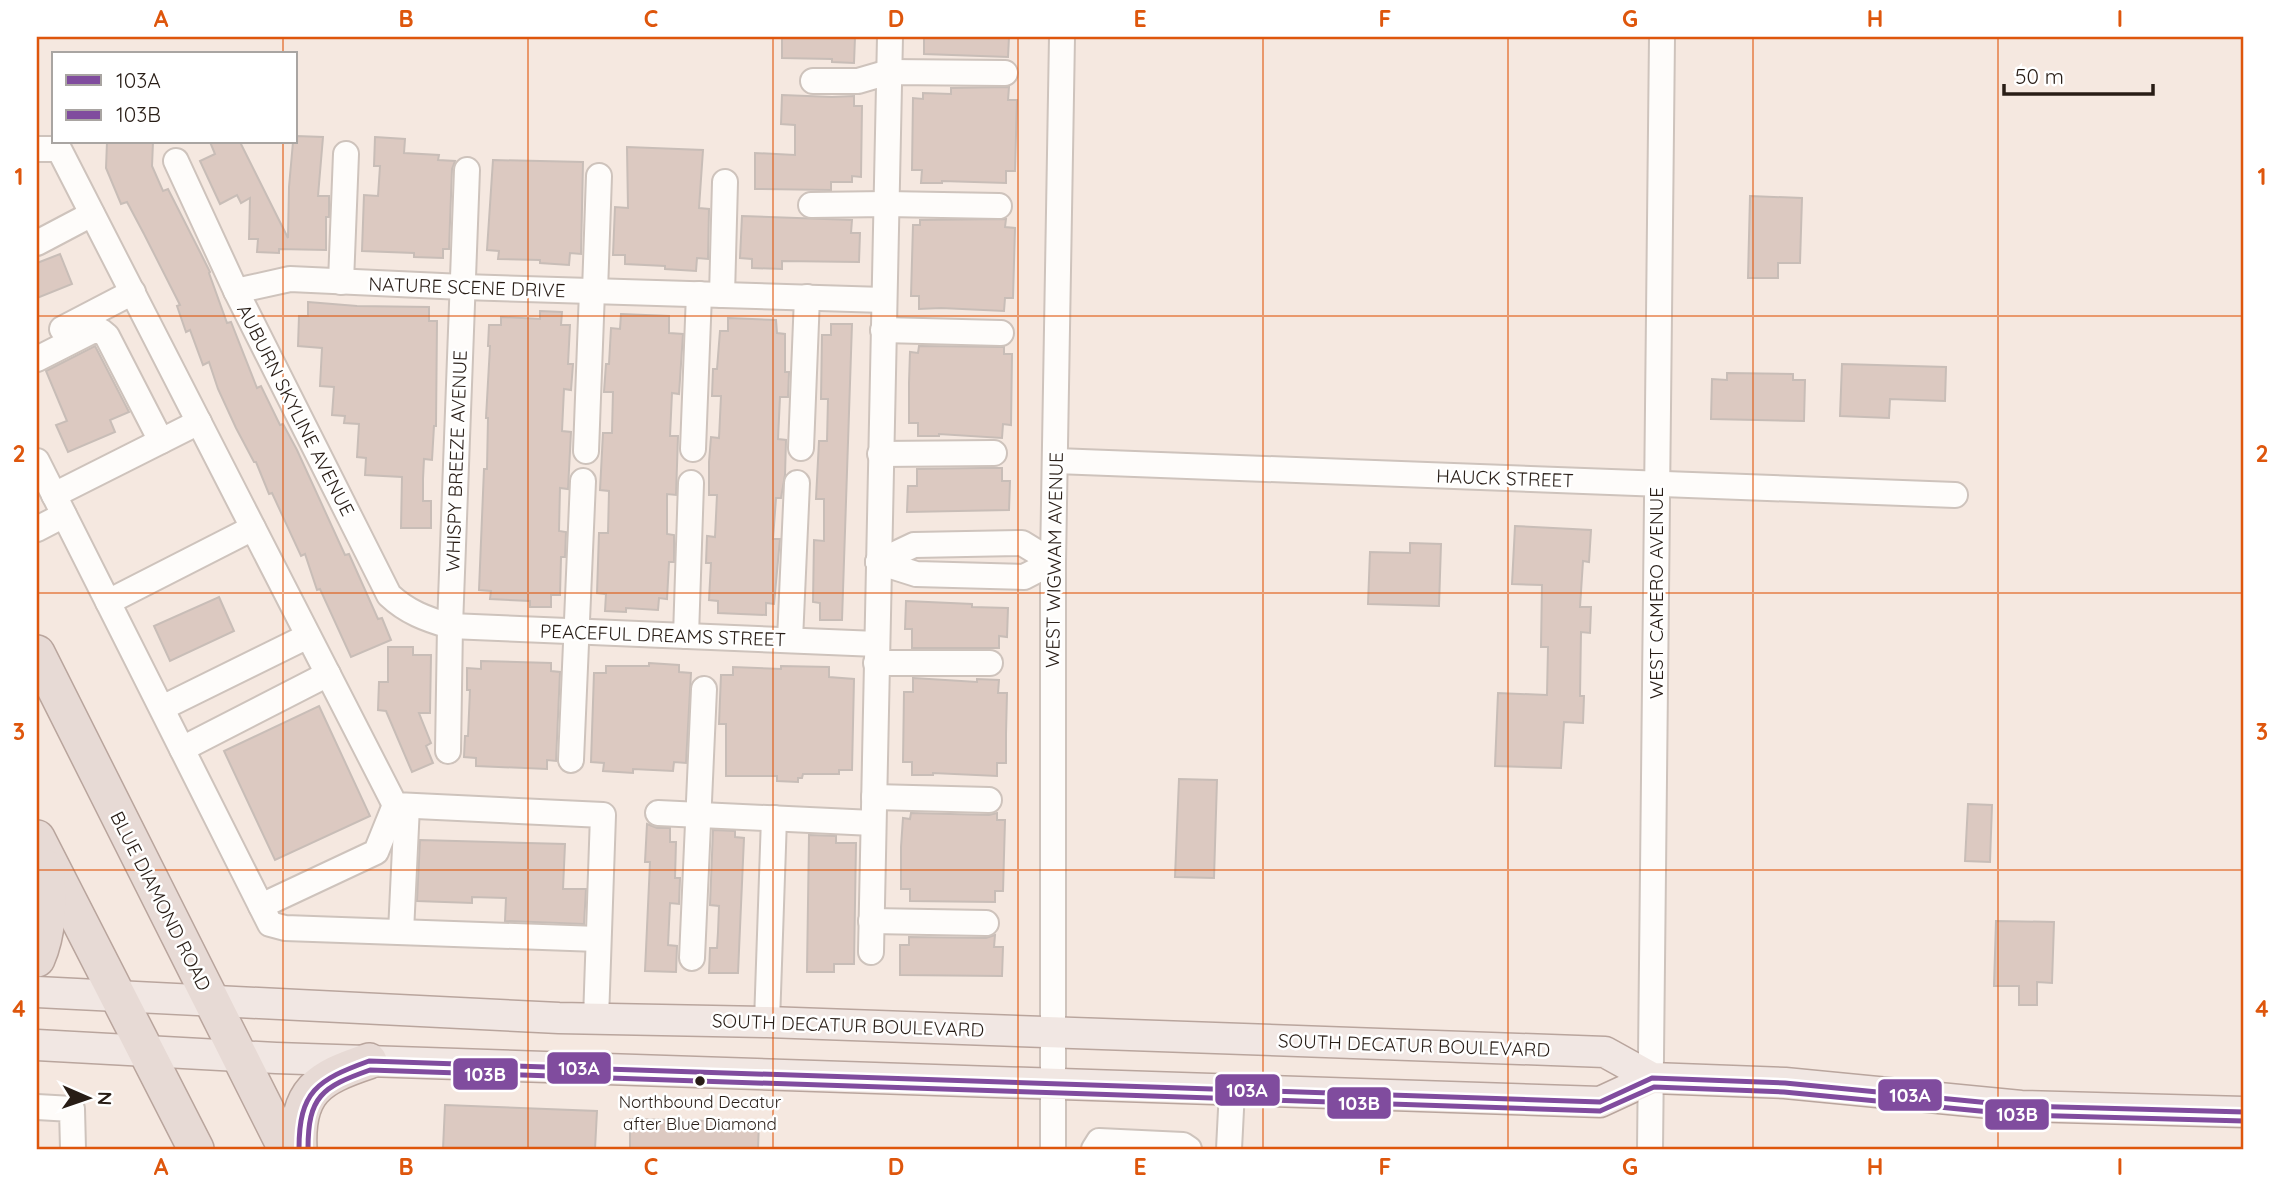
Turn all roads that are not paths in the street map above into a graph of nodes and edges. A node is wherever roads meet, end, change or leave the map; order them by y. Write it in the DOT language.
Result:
graph roads {
  1 [pos="890,37"];
  2 [pos="1062,37"];
  3 [pos="1662,37"];
  4 [pos="889,72"];
  5 [pos="1004,73"];
  6 [pos="813,81"];
  7 [pos="37,149"];
  8 [pos="346,154"];
  9 [pos="176,160"];
  10 [pos="467,170"];
  11 [pos="599,176"];
  12 [pos="725,182"];
  13 [pos="886,204"];
  14 [pos="811,205"];
  15 [pos="999,206"];
  16 [pos="92,214"];
  17 [pos="37,243"];
  18 [pos="341,282"];
  19 [pos="463,287"];
  20 [pos="236,291"];
  21 [pos="594,291"];
  22 [pos="132,292"];
  23 [pos="711,295"];
  24 [pos="807,297"];
  25 [pos="884,300"];
  26 [pos="883,330"];
  27 [pos="1001,333"];
  28 [pos="37,342"];
  29 [pos="37,359"];
  30 [pos="199,422"];
  31 [pos="161,442"];
  32 [pos="801,448"];
  33 [pos="693,449"];
  34 [pos="586,451"];
  35 [pos="994,453"];
  36 [pos="880,454"];
  37 [pos="37,461"];
  38 [pos="1056,461"];
  39 [pos="583,481"];
  40 [pos="691,483"];
  41 [pos="796,483"];
  42 [pos="1657,484"];
  43 [pos="1955,495"];
  44 [pos="52,499"];
  45 [pos="253,528"];
  46 [pos="37,529"];
  47 [pos="942,544"];
  48 [pos="878,562"];
  49 [pos="1053,562"];
  50 [pos="943,574"];
  51 [pos="108,602"];
  52 [pos="450,625"];
  53 [pos="577,631"];
  54 [pos="308,636"];
  55 [pos="686,636"];
  56 [pos="790,640"];
  57 [pos="37,653"];
  58 [pos="877,653"];
  59 [pos="990,663"];
  60 [pos="328,674"];
  61 [pos="704,689"];
  62 [pos="162,708"];
  63 [pos="182,749"];
  64 [pos="448,751"];
  65 [pos="571,760"];
  66 [pos="874,797"];
  67 [pos="989,800"];
  68 [pos="401,806"];
  69 [pos="658,813"];
  70 [pos="698,815"];
  71 [pos="774,818"];
  72 [pos="873,823"];
  73 [pos="42,848"];
  74 [pos="261,906"];
  75 [pos="871,921"];
  76 [pos="986,923"];
  77 [pos="401,932"];
  78 [pos="598,939"];
  79 [pos="871,952"];
  80 [pos="692,958"];
  81 [pos="37,959"];
  82 [pos="37,992"];
  83 [pos="118,996"];
  84 [pos="211,1001"];
  85 [pos="596,1019"];
  86 [pos="767,1021"];
  87 [pos="1052,1032"];
  88 [pos="37,1045"];
  89 [pos="146,1051"];
  90 [pos="239,1056"];
  91 [pos="369,1061"];
  92 [pos="1652,1078"];
  93 [pos="1052,1084"];
  94 [pos="1232,1090"];
  95 [pos="37,1107"];
  96 [pos="2244,1112"];
  97 [pos="73,1149"];
  98 [pos="196,1149"];
  99 [pos="285,1149"];
  100 [pos="299,1149"];
  101 [pos="1053,1149"];
  102 [pos="1094,1149"];
  103 [pos="1189,1149"];
  104 [pos="1229,1149"];
  105 [pos="1650,1149"];
  1 -- 4 [label="street"];
  2 -- 38 [label="street, WEST WIGWAM AVENUE"];
  3 -- 42 [label="street, WEST CAMERO AVENUE"];
  4 -- 5 [label="street"];
  4 -- 6 [label="street"];
  4 -- 13 [label="street"];
  7 -- 16 [label="street"];
  8 -- 18 [label="street, NATURE SCENE DRIVE"];
  9 -- 20 [label="street, AUBURN SKYLINE AVENUE"];
  10 -- 19 [label="street, WHISPY BREEZE AVENUE"];
  11 -- 21 [label="street, NATURE SCENE DRIVE"];
  12 -- 23 [label="street"];
  13 -- 14 [label="street"];
  13 -- 15 [label="street"];
  13 -- 25 [label="street"];
  16 -- 17 [label="street"];
  16 -- 22 [label="street"];
  18 -- 19 [label="street, NATURE SCENE DRIVE"];
  18 -- 20 [label="street, NATURE SCENE DRIVE"];
  19 -- 21 [label="street, NATURE SCENE DRIVE"];
  19 -- 52 [label="street, WHISPY BREEZE AVENUE"];
  20 -- 52 [label="street, AUBURN SKYLINE AVENUE"];
  21 -- 23 [label="street, NATURE SCENE DRIVE"];
  21 -- 34 [label="street, NATURE SCENE DRIVE"];
  22 -- 28 [label="street"];
  22 -- 30 [label="street"];
  23 -- 24 [label="street, NATURE SCENE DRIVE"];
  23 -- 33 [label="street"];
  24 -- 25 [label="street, NATURE SCENE DRIVE"];
  24 -- 32 [label="street"];
  25 -- 26 [label="street"];
  26 -- 27 [label="street"];
  26 -- 36 [label="street"];
  29 -- 31 [label="street"];
  30 -- 31 [label="street"];
  30 -- 45 [label="street"];
  31 -- 44 [label="street"];
  35 -- 36 [label="street"];
  36 -- 48 [label="street"];
  37 -- 44 [label="street"];
  38 -- 42 [label="street, HAUCK STREET"];
  38 -- 49 [label="street, WEST WIGWAM AVENUE"];
  39 -- 53 [label="street"];
  40 -- 55 [label="street"];
  41 -- 56 [label="street"];
  42 -- 43 [label="street, HAUCK STREET"];
  42 -- 92 [label="street, WEST CAMERO AVENUE"];
  44 -- 46 [label="street"];
  44 -- 51 [label="street"];
  45 -- 51 [label="street"];
  45 -- 54 [label="street"];
  47 -- 48 [label="street"];
  47 -- 49 [label="street"];
  47 -- 50 [label="street"];
  48 -- 50 [label="street"];
  48 -- 58 [label="street"];
  49 -- 50 [label="street"];
  49 -- 87 [label="street, WEST WIGWAM AVENUE"];
  51 -- 62 [label="street"];
  52 -- 53 [label="street, PEACEFUL DREAMS STREET"];
  52 -- 64 [label="street, WHISPY BREEZE AVENUE"];
  53 -- 55 [label="street, PEACEFUL DREAMS STREET"];
  53 -- 65 [label="street"];
  54 -- 60 [label="street"];
  54 -- 62 [label="street"];
  55 -- 56 [label="street, PEACEFUL DREAMS STREET"];
  56 -- 58 [label="street, PEACEFUL DREAMS STREET"];
  57 -- 84 [label="highway, BLUE DIAMOND ROAD"];
  58 -- 59 [label="street, PEACEFUL DREAMS STREET"];
  58 -- 66 [label="street"];
  60 -- 63 [label="street"];
  60 -- 68 [label="street"];
  61 -- 70 [label="street"];
  62 -- 63 [label="street"];
  63 -- 74 [label="street"];
  66 -- 67 [label="street"];
  66 -- 72 [label="street"];
  68 -- 74 [label="street"];
  68 -- 77 [label="street"];
  68 -- 78 [label="street"];
  69 -- 70 [label="street"];
  70 -- 71 [label="street"];
  70 -- 80 [label="street"];
  71 -- 72 [label="street"];
  71 -- 86 [label="street"];
  72 -- 75 [label="street"];
  73 -- 81 [label="highway"];
  73 -- 83 [label="highway"];
  74 -- 77 [label="street"];
  75 -- 76 [label="street"];
  75 -- 79 [label="street"];
  77 -- 78 [label="street"];
  78 -- 85 [label="street"];
  82 -- 83 [label="main road, SOUTH DECATUR BOULEVARD"];
  83 -- 84 [label="main road, SOUTH DECATUR BOULEVARD"];
  83 -- 89 [label="highway"];
  84 -- 85 [label="main road, SOUTH DECATUR BOULEVARD"];
  84 -- 90 [label="highway, BLUE DIAMOND ROAD"];
  85 -- 86 [label="main road, SOUTH DECATUR BOULEVARD"];
  86 -- 87 [label="main road, SOUTH DECATUR BOULEVARD"];
  87 -- 92 [label="main road, SOUTH DECATUR BOULEVARD"];
  87 -- 93 [label="street, WEST WIGWAM AVENUE"];
  88 -- 89 [label="main road, SOUTH DECATUR BOULEVARD"];
  89 -- 90 [label="main road, SOUTH DECATUR BOULEVARD"];
  89 -- 98 [label="highway"];
  90 -- 91 [label="main road, SOUTH DECATUR BOULEVARD"];
  90 -- 99 [label="highway, BLUE DIAMOND ROAD"];
  91 -- 93 [label="main road, SOUTH DECATUR BOULEVARD"];
  91 -- 100 [label="highway"];
  92 -- 94 [label="main road, SOUTH DECATUR BOULEVARD"];
  92 -- 96 [label="main road, SOUTH DECATUR BOULEVARD"];
  92 -- 105 [label="street, WEST CAMERO AVENUE"];
  93 -- 94 [label="main road, SOUTH DECATUR BOULEVARD"];
  93 -- 101 [label="street, WEST WIGWAM AVENUE"];
  94 -- 104 [label="street"];
  95 -- 97 [label="street"];
  102 -- 103 [label="street"];
}
